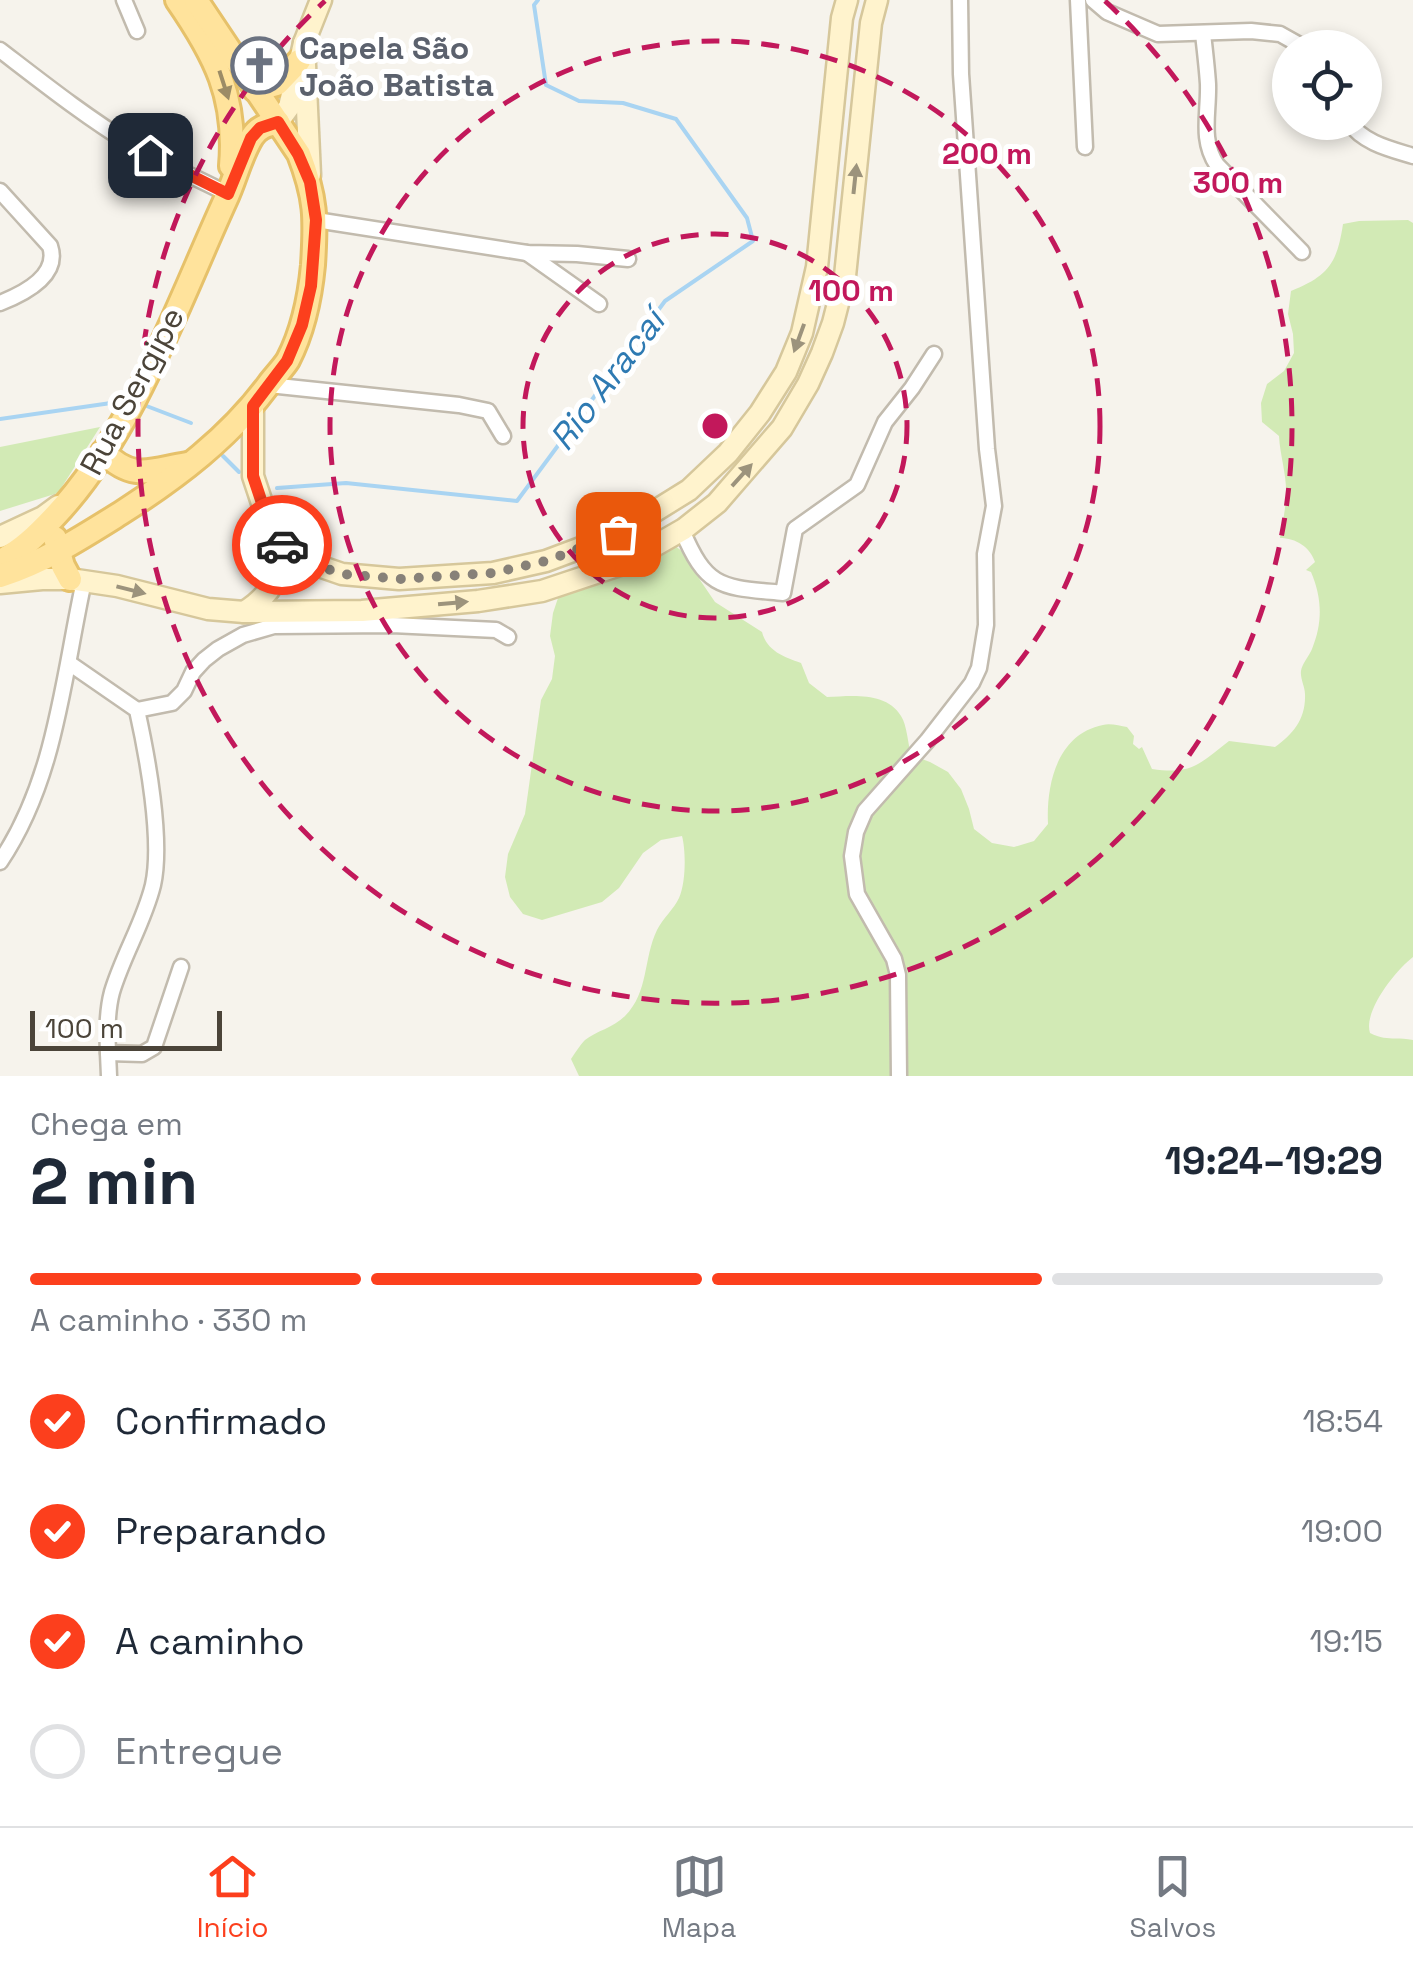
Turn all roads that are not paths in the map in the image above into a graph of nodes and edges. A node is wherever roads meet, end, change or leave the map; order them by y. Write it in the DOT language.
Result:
graph roads {
  1 [pos="124,0"];
  2 [pos="178,0"];
  3 [pos="196,0"];
  4 [pos="321,0"];
  5 [pos="847,0"];
  6 [pos="877,0"];
  7 [pos="960,0"];
  8 [pos="1078,0"];
  9 [pos="1093,0"];
  10 [pos="136,32"];
  11 [pos="1272,33"];
  12 [pos="1203,34"];
  13 [pos="0,50"];
  14 [pos="301,52"];
  15 [pos="256,90"];
  16 [pos="278,122"];
  17 [pos="1371,140"];
  18 [pos="1085,147"];
  19 [pos="1413,156"];
  20 [pos="310,182"];
  21 [pos="0,191"];
  22 [pos="228,194"];
  23 [pos="316,220"];
  24 [pos="1302,252"];
  25 [pos="527,253"];
  26 [pos="577,254"];
  27 [pos="628,259"];
  28 [pos="566,280"];
  29 [pos="0,303"];
  30 [pos="599,304"];
  31 [pos="934,354"];
  32 [pos="269,385"];
  33 [pos="253,406"];
  34 [pos="503,436"];
  35 [pos="109,443"];
  36 [pos="194,462"];
  37 [pos="72,497"];
  38 [pos="682,530"];
  39 [pos="0,537"];
  40 [pos="283,547"];
  41 [pos="59,552"];
  42 [pos="0,560"];
  43 [pos="0,580"];
  44 [pos="77,580"];
  45 [pos="244,612"];
  46 [pos="508,637"];
  47 [pos="69,664"];
  48 [pos="137,710"];
  49 [pos="0,862"];
  50 [pos="182,967"];
  51 [pos="108,1053"];
  52 [pos="109,1076"];
  53 [pos="899,1076"];
  1 -- 10 [label="street"];
  2 -- 22 [label="main road, one-way"];
  3 -- 15 [label="main road"];
  4 -- 14 [label="main road"];
  5 -- 40 [label="main road, one-way"];
  38 -- 6 [label="main road, one-way"];
  7 -- 53 [label="street"];
  8 -- 18 [label="street"];
  9 -- 12 [label="street"];
  11 -- 12 [label="street"];
  12 -- 24 [label="street"];
  13 -- 22 [label="street"];
  14 -- 15 [label="main road"];
  14 -- 16 [label="main road"];
  14 -- 20 [label="main road"];
  15 -- 16 [label="main road"];
  16 -- 20 [label="main road"];
  16 -- 22 [label="main road, Rua Sergipe"];
  17 -- 19 [label="street"];
  20 -- 23 [label="main road"];
  21 -- 29 [label="street"];
  22 -- 35 [label="main road, Rua Sergipe"];
  23 -- 25 [label="street"];
  23 -- 32 [label="main road"];
  25 -- 26 [label="street"];
  25 -- 28 [label="street"];
  26 -- 27 [label="street"];
  26 -- 28 [label="street"];
  28 -- 30 [label="street"];
  31 -- 38 [label="street"];
  32 -- 33 [label="main road"];
  32 -- 34 [label="street"];
  33 -- 36 [label="main road"];
  33 -- 40 [label="main road"];
  35 -- 36 [label="main road"];
  35 -- 37 [label="main road, Rua Sergipe"];
  36 -- 41 [label="main road"];
  37 -- 39 [label="main road"];
  37 -- 41 [label="main road"];
  37 -- 42 [label="main road, Rua Sergipe"];
  45 -- 38 [label="main road, one-way"];
  40 -- 45 [label="main road"];
  41 -- 43 [label="main road"];
  41 -- 44 [label="main road"];
  43 -- 44 [label="main road"];
  44 -- 45 [label="main road, one-way"];
  44 -- 47 [label="street"];
  46 -- 48 [label="street"];
  47 -- 48 [label="street"];
  47 -- 49 [label="street"];
  48 -- 51 [label="street"];
  50 -- 51 [label="street"];
  51 -- 52 [label="street"];
}
